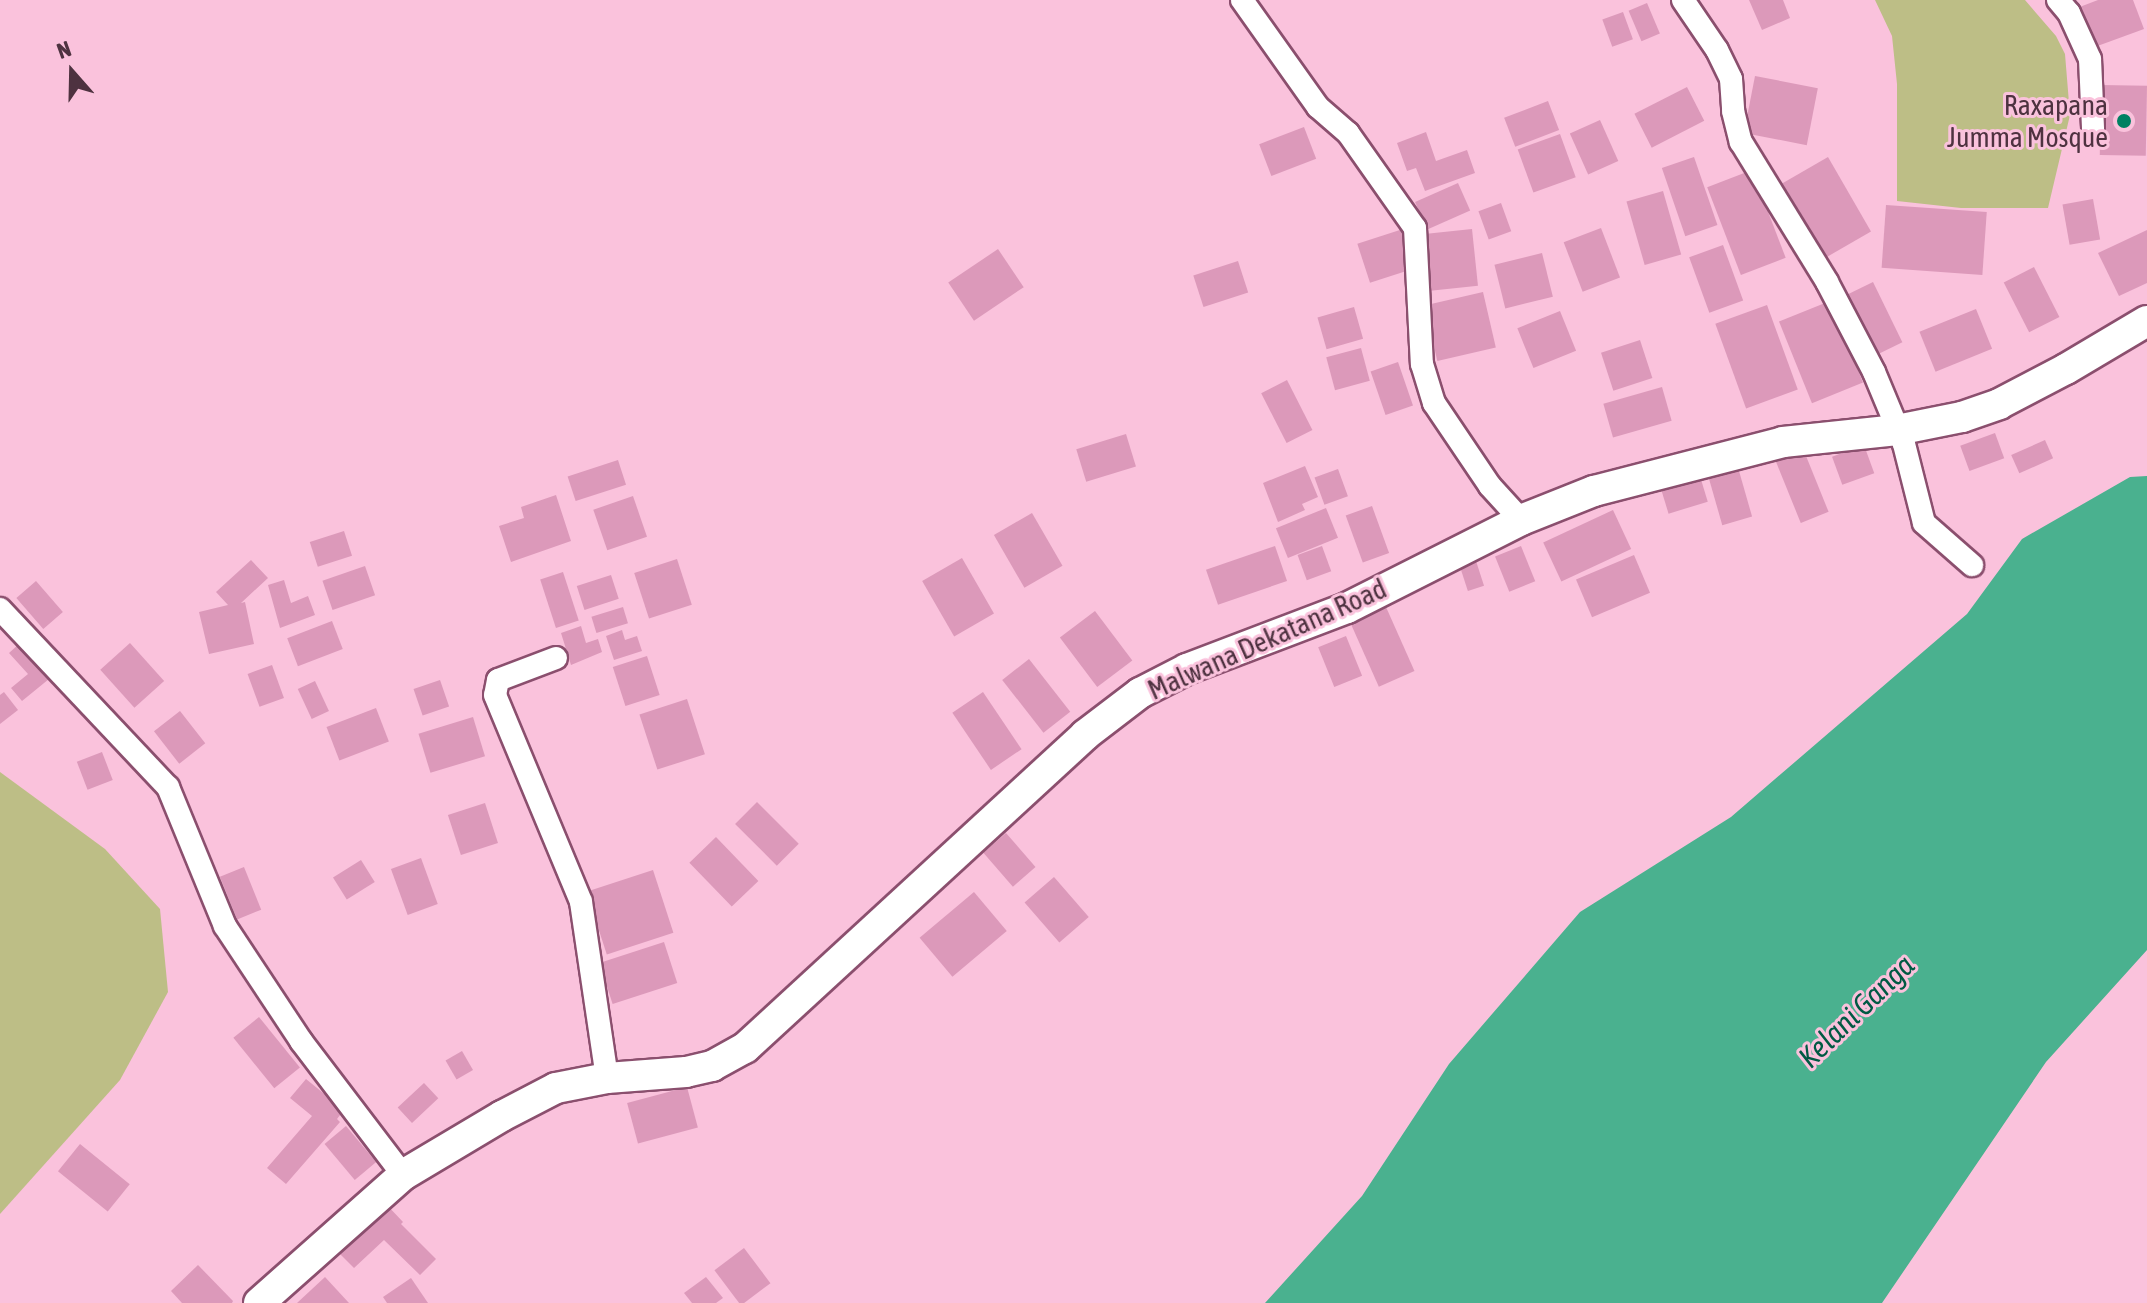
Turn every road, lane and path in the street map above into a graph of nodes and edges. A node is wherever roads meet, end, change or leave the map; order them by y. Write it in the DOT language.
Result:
graph roads {
  1 [pos="1242,0"];
  2 [pos="1683,0"];
  3 [pos="2058,0"];
  4 [pos="2093,129"];
  5 [pos="2147,321"];
  6 [pos="1897,430"];
  7 [pos="1521,520"];
  8 [pos="1972,565"];
  9 [pos="0,609"];
  10 [pos="556,658"];
  11 [pos="607,1078"];
  12 [pos="403,1175"];
  13 [pos="259,1303"];
  1 -- 7 [label="street"];
  2 -- 6 [label="street"];
  3 -- 4 [label="street"];
  5 -- 6 [label="main road, Malwana Dekatana Road"];
  6 -- 7 [label="main road, Malwana Dekatana Road"];
  6 -- 8 [label="street"];
  7 -- 11 [label="main road, Malwana Dekatana Road"];
  9 -- 12 [label="street"];
  10 -- 11 [label="street"];
  11 -- 12 [label="main road, Malwana Dekatana Road"];
  12 -- 13 [label="main road, Malwana Dekatana Road"];
}
